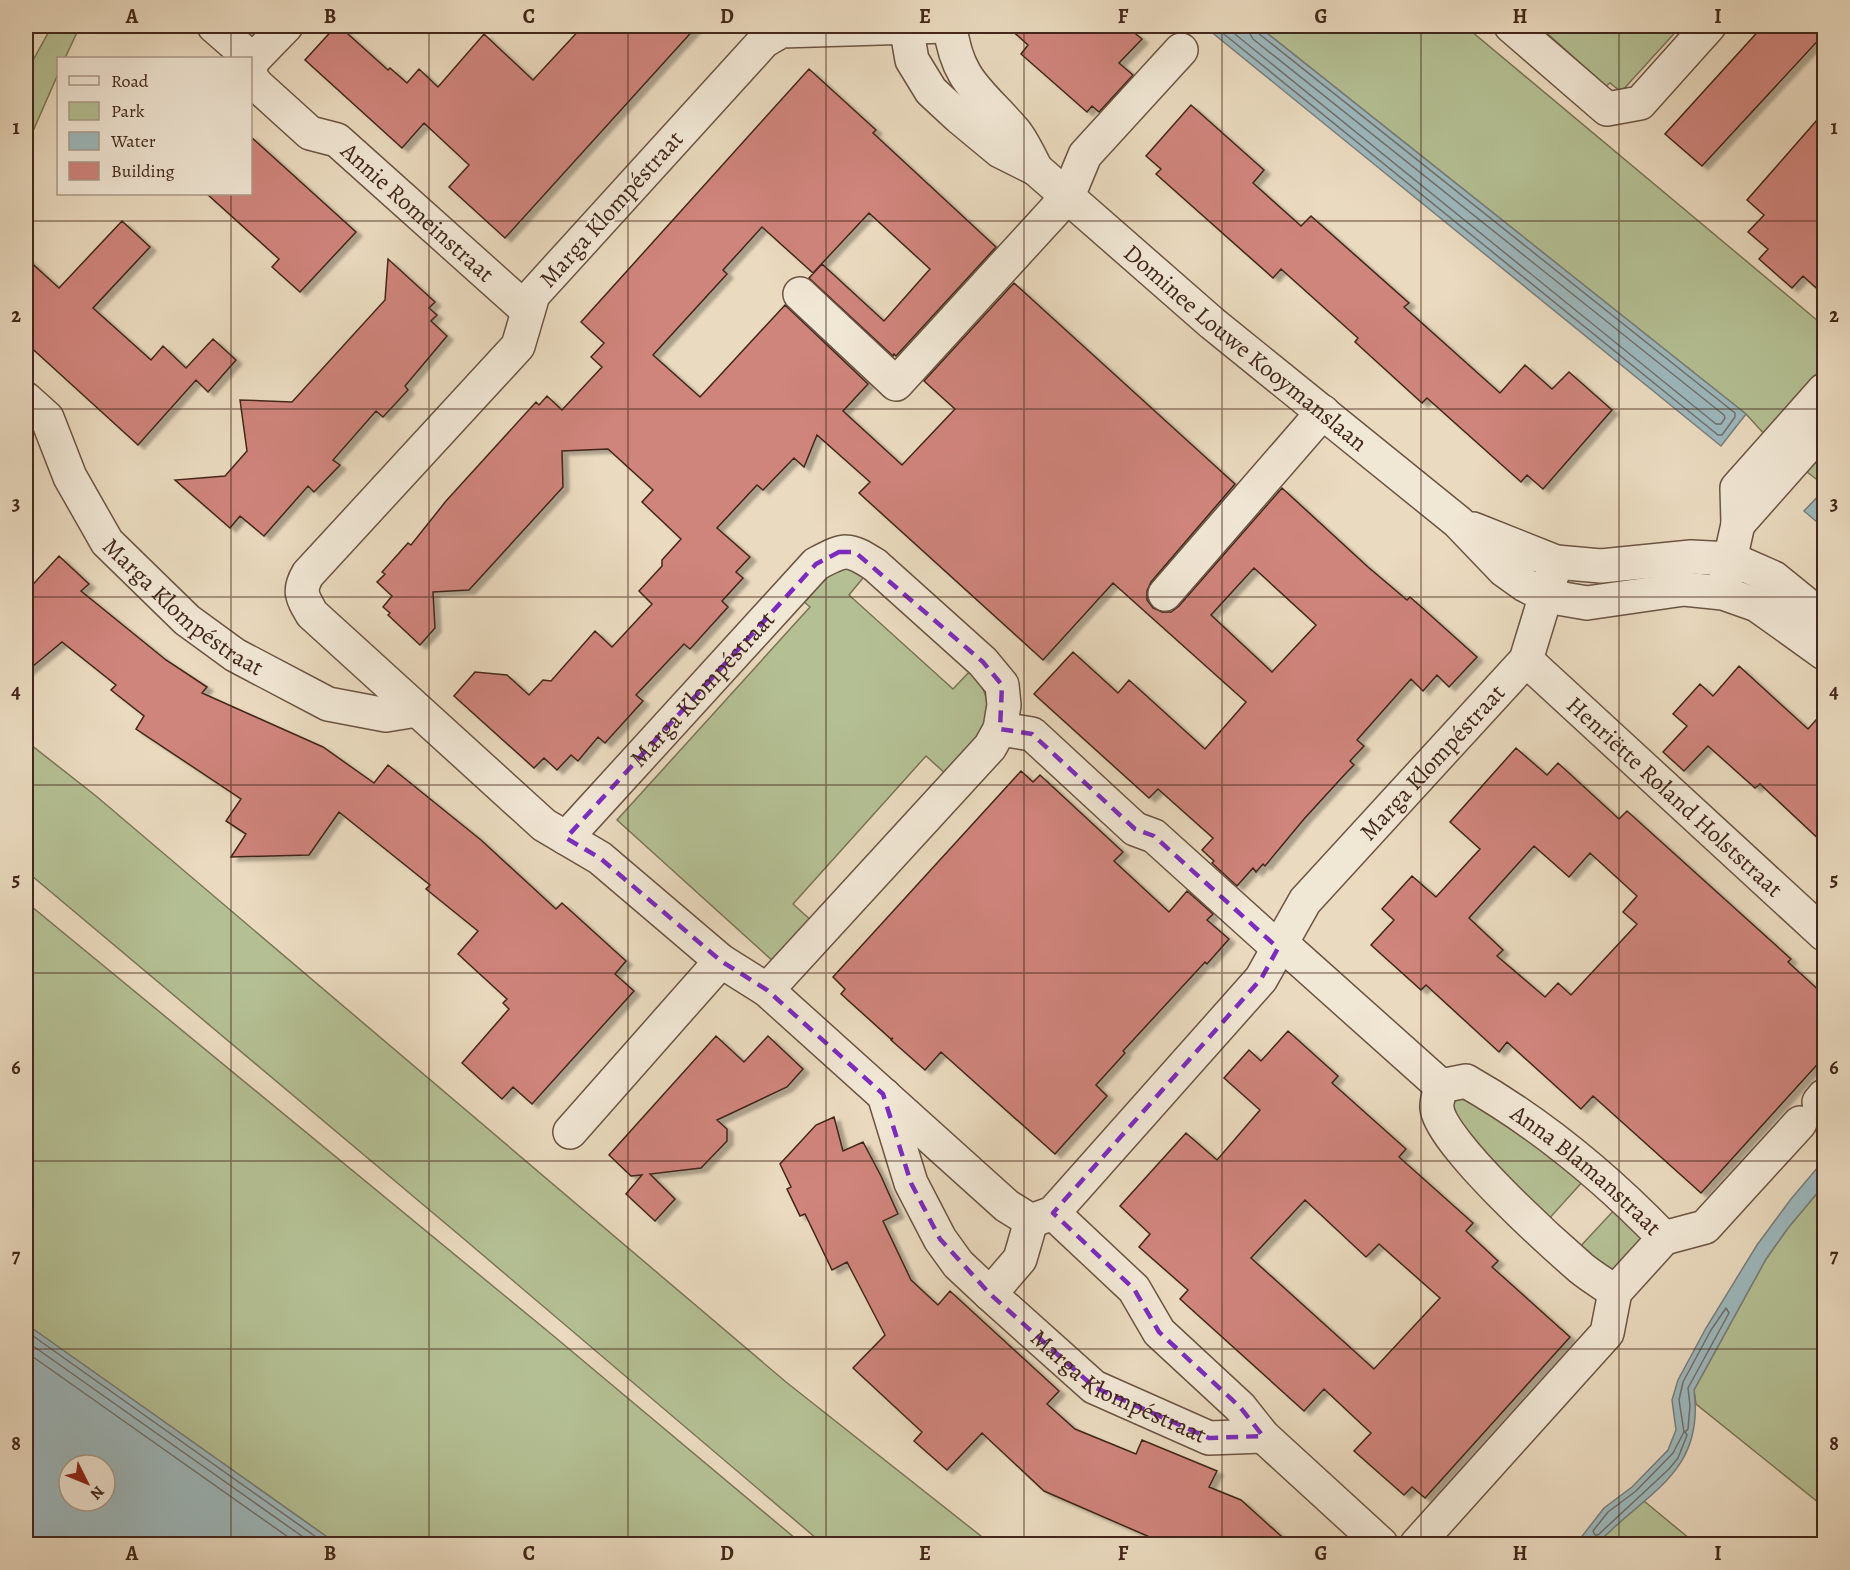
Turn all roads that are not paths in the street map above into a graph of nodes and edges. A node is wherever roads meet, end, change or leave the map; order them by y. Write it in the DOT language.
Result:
graph roads {
  1 [pos="214,26"];
  2 [pos="286,26"];
  3 [pos="906,26"];
  4 [pos="948,26"];
  5 [pos="1511,26"];
  6 [pos="1709,26"];
  7 [pos="829,27"];
  8 [pos="780,28"];
  9 [pos="1181,50"];
  10 [pos="242,57"];
  11 [pos="252,68"];
  12 [pos="1036,169"];
  13 [pos="1068,196"];
  14 [pos="800,294"];
  15 [pos="528,311"];
  16 [pos="1824,390"];
  17 [pos="26,399"];
  18 [pos="1323,412"];
  19 [pos="1824,427"];
  20 [pos="1458,522"];
  21 [pos="1738,524"];
  22 [pos="1731,559"];
  23 [pos="1556,562"];
  24 [pos="1723,592"];
  25 [pos="1165,594"];
  26 [pos="1546,596"];
  27 [pos="1824,624"];
  28 [pos="1824,652"];
  29 [pos="1526,660"];
  30 [pos="417,710"];
  31 [pos="1000,729"];
  32 [pos="566,838"];
  33 [pos="1824,934"];
  34 [pos="1280,945"];
  35 [pos="721,961"];
  36 [pos="767,990"];
  37 [pos="1441,1086"];
  38 [pos="883,1094"];
  39 [pos="1814,1107"];
  40 [pos="570,1132"];
  41 [pos="1042,1217"];
  42 [pos="1664,1238"];
  43 [pos="1615,1292"];
  44 [pos="990,1294"];
  45 [pos="1263,1436"];
  46 [pos="1381,1545"];
  47 [pos="1417,1545"];
  1 -- 10 [label="street, Annie Romeinstraat"];
  2 -- 11 [label="street"];
  3 -- 4 [label="street, Marga Klompéstraat"];
  3 -- 7 [label="street, Marga Klompéstraat"];
  3 -- 12 [label="street, Dominee Louwe Kooymanslaan"];
  4 -- 12 [label="street, Dominee Louwe Kooymanslaan"];
  5 -- 6 [label="street"];
  7 -- 8 [label="street, Marga Klompéstraat"];
  8 -- 15 [label="street, Marga Klompéstraat"];
  9 -- 13 [label="street"];
  11 -- 15 [label="street, Annie Romeinstraat"];
  12 -- 13 [label="street, Dominee Louwe Kooymanslaan"];
  13 -- 14 [label="street"];
  13 -- 18 [label="street, Dominee Louwe Kooymanslaan"];
  15 -- 30 [label="street, Marga Klompéstraat"];
  16 -- 21 [label="street"];
  17 -- 30 [label="street, Marga Klompéstraat"];
  18 -- 20 [label="street, Dominee Louwe Kooymanslaan"];
  18 -- 25 [label="street"];
  19 -- 21 [label="street"];
  20 -- 23 [label="street, Dominee Louwe Kooymanslaan"];
  20 -- 26 [label="street, Dominee Louwe Kooymanslaan"];
  21 -- 22 [label="street"];
  22 -- 23 [label="street, Dominee Louwe Kooymanslaan"];
  22 -- 24 [label="street"];
  22 -- 27 [label="street, Dominee Louwe Kooymanslaan"];
  23 -- 26 [label="street, Marga Klompéstraat"];
  24 -- 26 [label="street, Dominee Louwe Kooymanslaan"];
  24 -- 28 [label="street, Dominee Louwe Kooymanslaan"];
  26 -- 29 [label="street, Marga Klompéstraat"];
  29 -- 33 [label="street, Henriëtte Roland Holststraat"];
  29 -- 34 [label="street, Marga Klompéstraat"];
  30 -- 32 [label="street, Marga Klompéstraat"];
  31 -- 32 [label="street, Marga Klompéstraat"];
  31 -- 34 [label="street"];
  31 -- 36 [label="street, Marga Klompéstraat"];
  32 -- 35 [label="street, Marga Klompéstraat"];
  34 -- 37 [label="street"];
  34 -- 41 [label="street, Marga Klompéstraat"];
  35 -- 36 [label="street, Marga Klompéstraat"];
  35 -- 40 [label="street"];
  36 -- 38 [label="street, Marga Klompéstraat"];
  37 -- 42 [label="street, Anna Blamanstraat"];
  37 -- 43 [label="street"];
  38 -- 41 [label="street, Marga Klompéstraat"];
  38 -- 44 [label="street, Marga Klompéstraat"];
  39 -- 42 [label="street"];
  41 -- 44 [label="street, Marga Klompéstraat"];
  41 -- 45 [label="street, Marga Klompéstraat"];
  42 -- 43 [label="street, Anna Blamanstraat"];
  43 -- 47 [label="street"];
  44 -- 45 [label="street, Marga Klompéstraat"];
  45 -- 46 [label="street, Marga Klompéstraat"];
}
